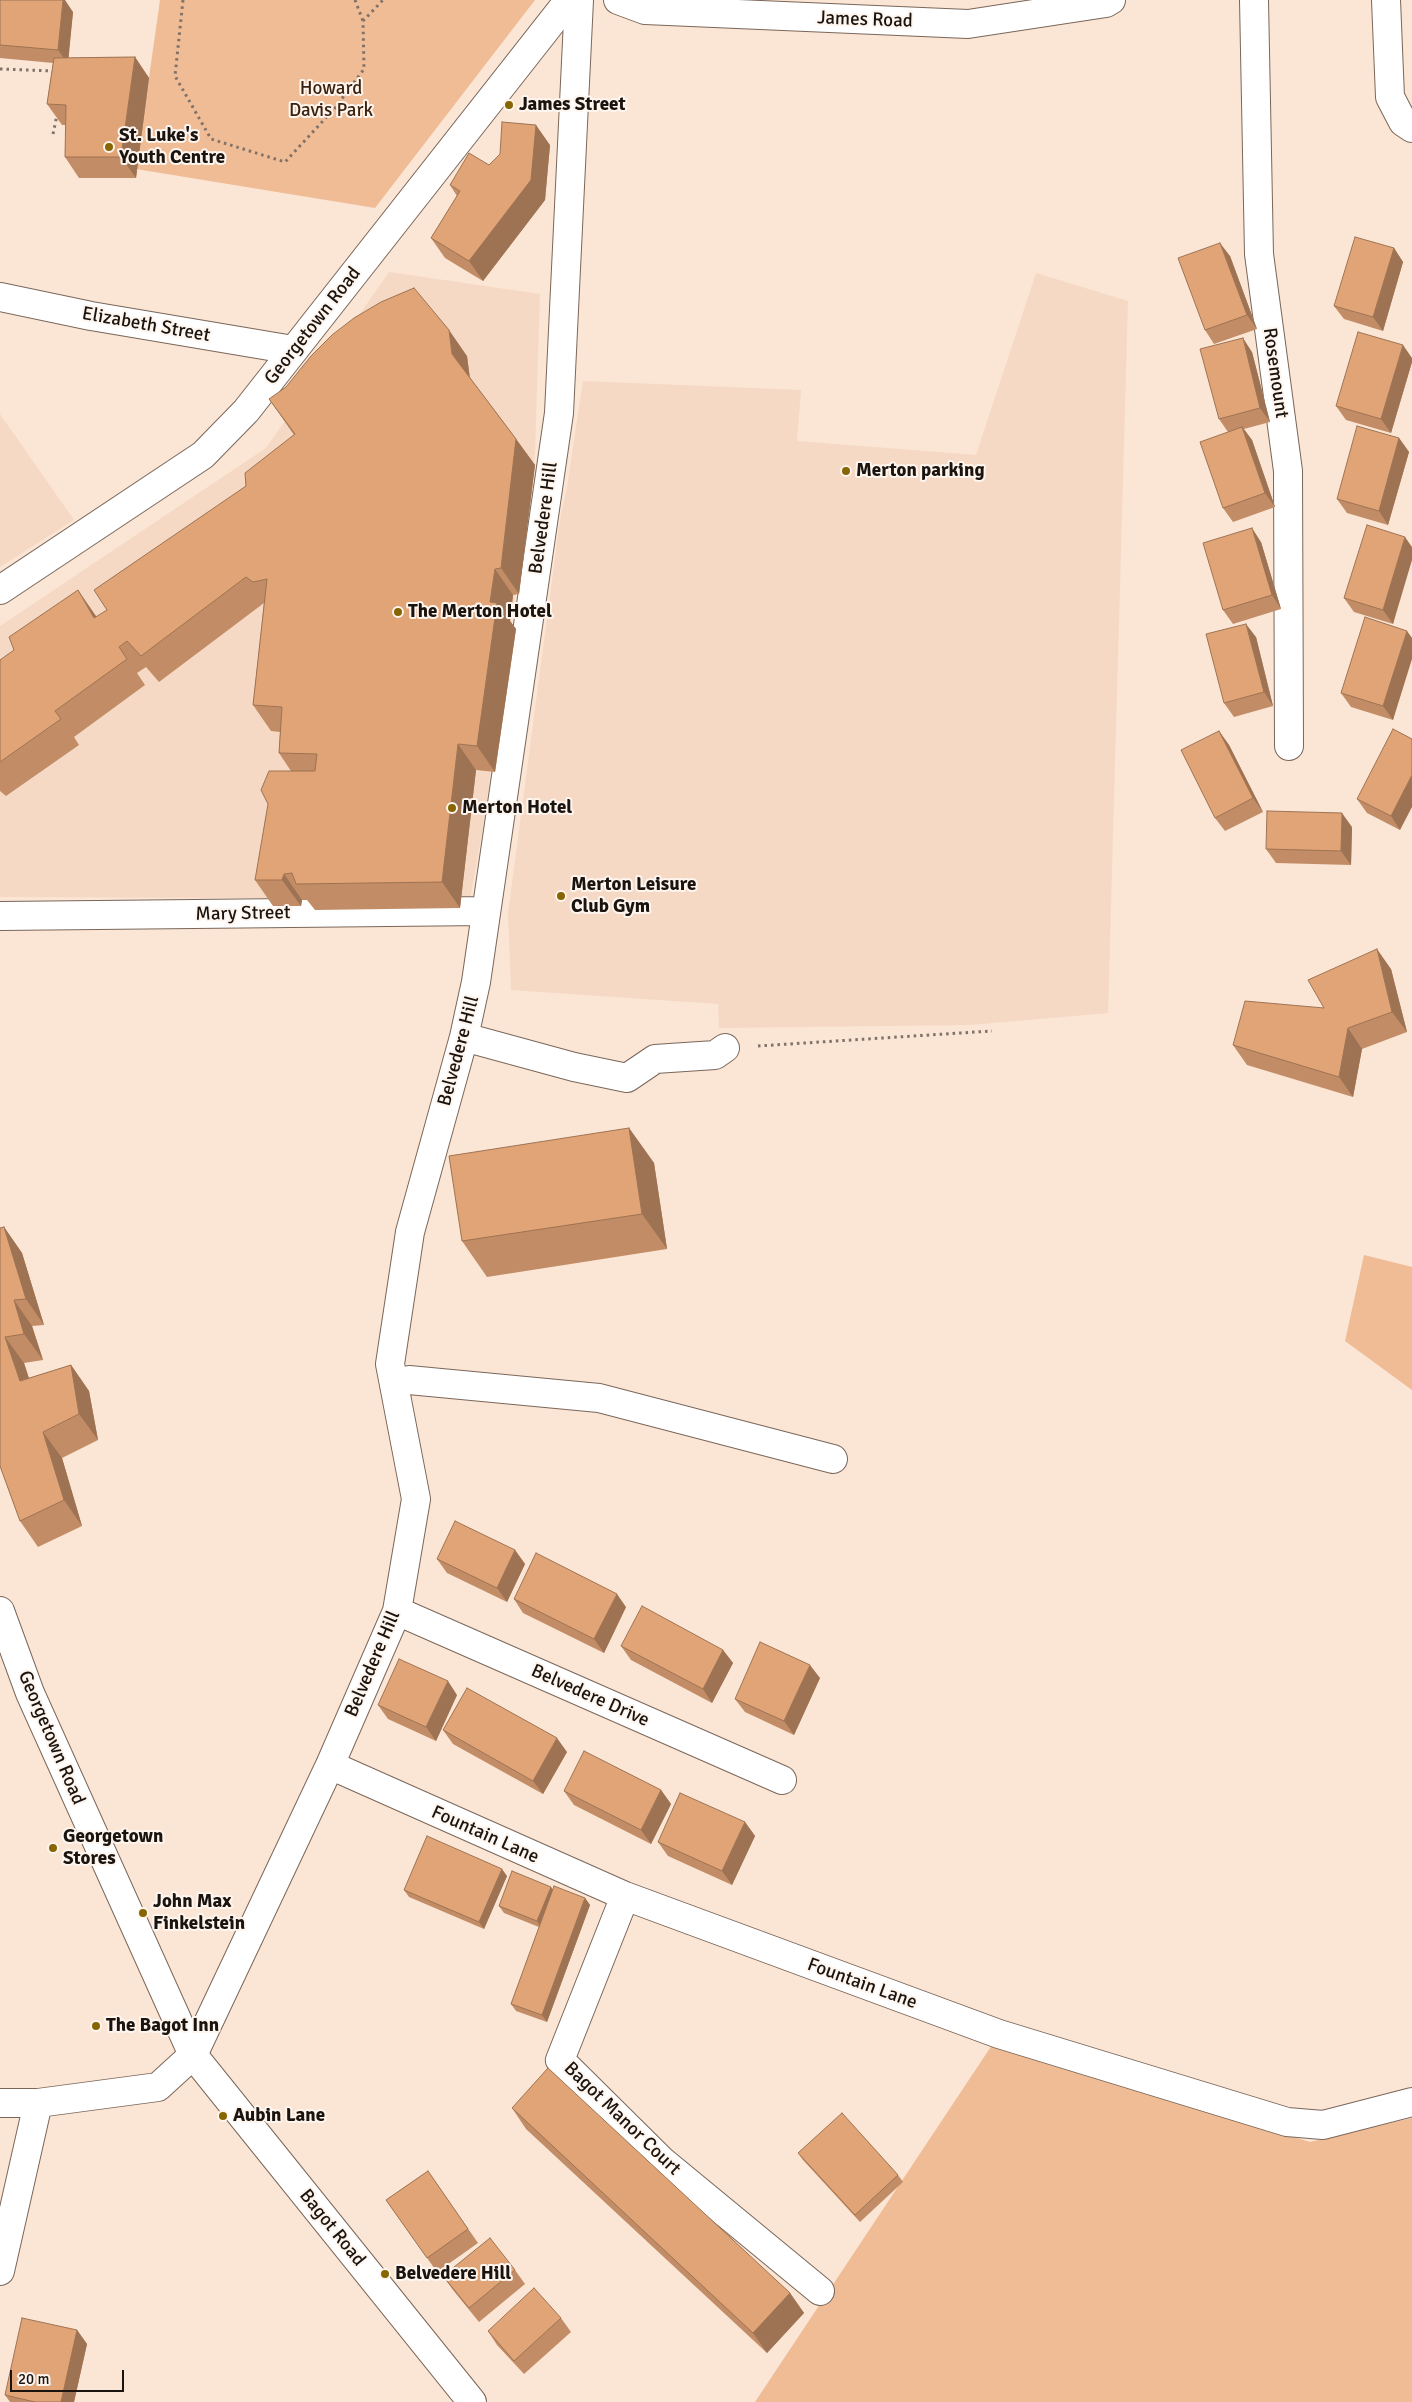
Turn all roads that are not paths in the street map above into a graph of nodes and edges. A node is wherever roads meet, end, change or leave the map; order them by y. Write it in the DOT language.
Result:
graph roads {
  1 [pos="568,0"];
  2 [pos="579,0"];
  3 [pos="618,0"];
  4 [pos="1111,0"];
  5 [pos="1254,0"];
  6 [pos="1386,0"];
  7 [pos="1412,128"];
  8 [pos="0,297"];
  9 [pos="293,350"];
  10 [pos="0,590"];
  11 [pos="1289,746"];
  12 [pos="485,911"];
  13 [pos="0,916"];
  14 [pos="464,1037"];
  15 [pos="725,1048"];
  16 [pos="394,1384"];
  17 [pos="833,1459"];
  18 [pos="397,1611"];
  19 [pos="1,1619"];
  20 [pos="330,1765"];
  21 [pos="782,1780"];
  22 [pos="625,1896"];
  23 [pos="193,2055"];
  24 [pos="0,2102"];
  25 [pos="1412,2102"];
  26 [pos="38,2103"];
  27 [pos="0,2271"];
  28 [pos="820,2291"];
  29 [pos="472,2402"];
  1 -- 9 [label="street, Georgetown Road"];
  2 -- 12 [label="street, Belvedere Hill"];
  3 -- 4 [label="street, James Road"];
  5 -- 11 [label="street, Rosemount"];
  6 -- 7 [label="street"];
  8 -- 9 [label="street, Elizabeth Street"];
  9 -- 10 [label="street, Georgetown Road"];
  12 -- 13 [label="street, Mary Street"];
  12 -- 14 [label="street, Belvedere Hill"];
  14 -- 15 [label="street"];
  14 -- 16 [label="street, Belvedere Hill"];
  16 -- 17 [label="street"];
  16 -- 18 [label="street, Belvedere Hill"];
  18 -- 20 [label="street, Belvedere Hill"];
  18 -- 21 [label="street, Belvedere Drive"];
  19 -- 23 [label="street, Georgetown Road"];
  20 -- 22 [label="street, Fountain Lane"];
  20 -- 23 [label="street, Belvedere Hill"];
  22 -- 25 [label="street, Fountain Lane"];
  22 -- 28 [label="street, Bagot Manor Court"];
  23 -- 26 [label="street"];
  23 -- 29 [label="street, Bagot Road"];
  24 -- 26 [label="street"];
  26 -- 27 [label="street"];
}
